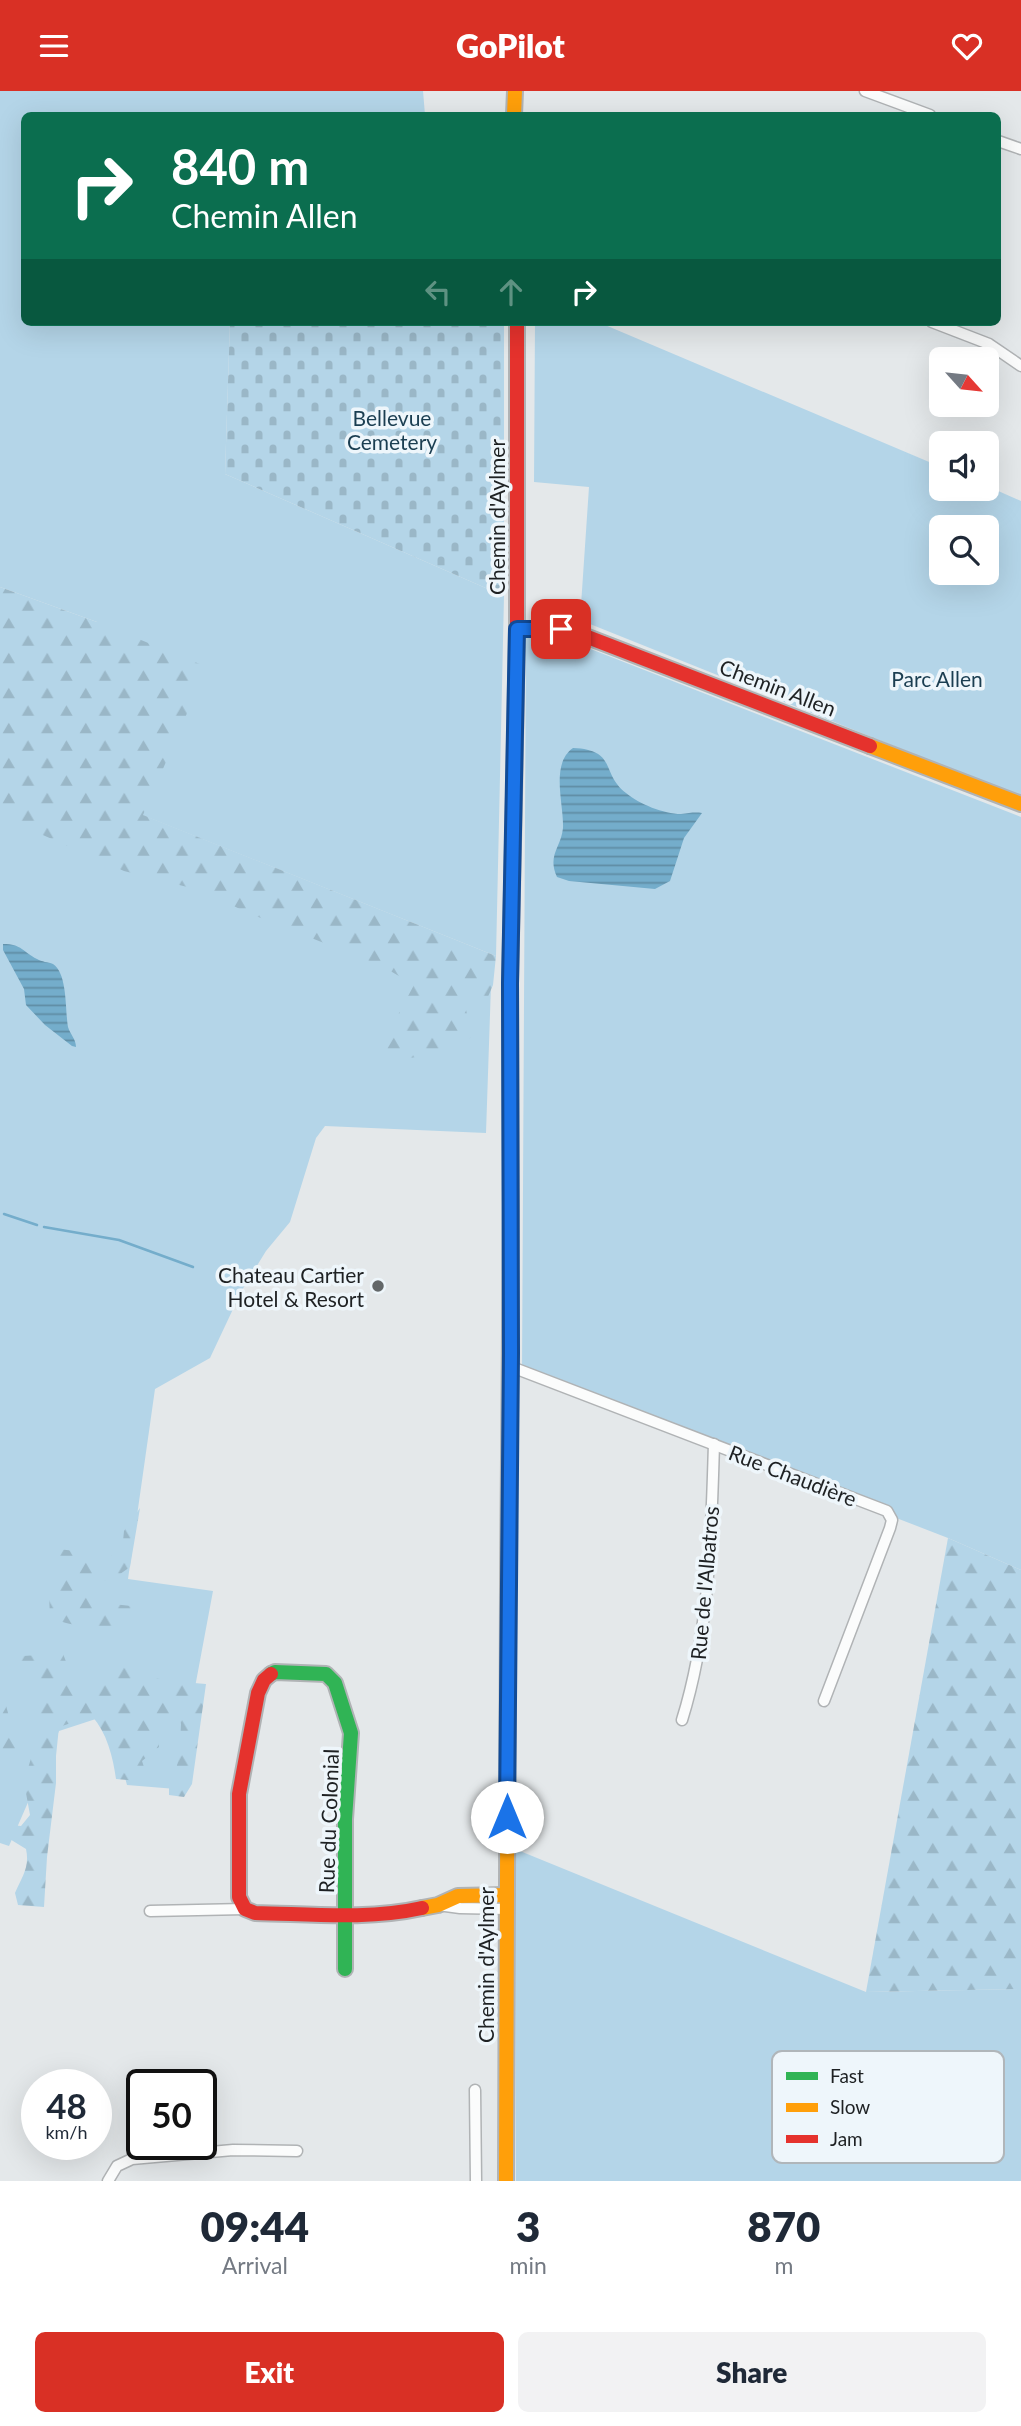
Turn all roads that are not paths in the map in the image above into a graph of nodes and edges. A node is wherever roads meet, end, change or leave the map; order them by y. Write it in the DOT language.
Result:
graph roads {
  1 [pos="514,91"];
  2 [pos="865,91"];
  3 [pos="514,112"];
  4 [pos="922,112"];
  5 [pos="1001,142"];
  6 [pos="1021,149"];
  7 [pos="517,326"];
  8 [pos="942,326"];
  9 [pos="1021,366"];
  10 [pos="517,629"];
  11 [pos="1021,804"];
  12 [pos="509,1366"];
  13 [pos="714,1444"];
  14 [pos="824,1701"];
  15 [pos="682,1720"];
  16 [pos="507,1902"];
  17 [pos="245,1909"];
  18 [pos="150,1911"];
  19 [pos="346,1915"];
  20 [pos="345,1969"];
  21 [pos="475,2090"];
  22 [pos="297,2151"];
  23 [pos="108,2181"];
  24 [pos="476,2181"];
  25 [pos="506,2181"];
  1 -- 3 [label="main road"];
  2 -- 4 [label="street"];
  5 -- 6 [label="street"];
  7 -- 10 [label="main road, Chemin d'Aylmer"];
  8 -- 9 [label="street"];
  10 -- 11 [label="main road, Chemin Allen"];
  10 -- 12 [label="main road, Chemin d'Aylmer"];
  12 -- 13 [label="street, Rue Chaudière"];
  12 -- 16 [label="main road, Chemin d'Aylmer"];
  13 -- 14 [label="street, Rue Chaudière"];
  13 -- 15 [label="street, Rue de l'Albatros"];
  16 -- 19 [label="main road"];
  16 -- 25 [label="main road, Chemin d'Aylmer"];
  17 -- 18 [label="street"];
  17 -- 19 [label="main road"];
  17 -- 19 [label="main road, Rue du Colonial"];
  19 -- 20 [label="main road, Rue du Colonial"];
  21 -- 24 [label="street"];
  22 -- 23 [label="street"];
}
